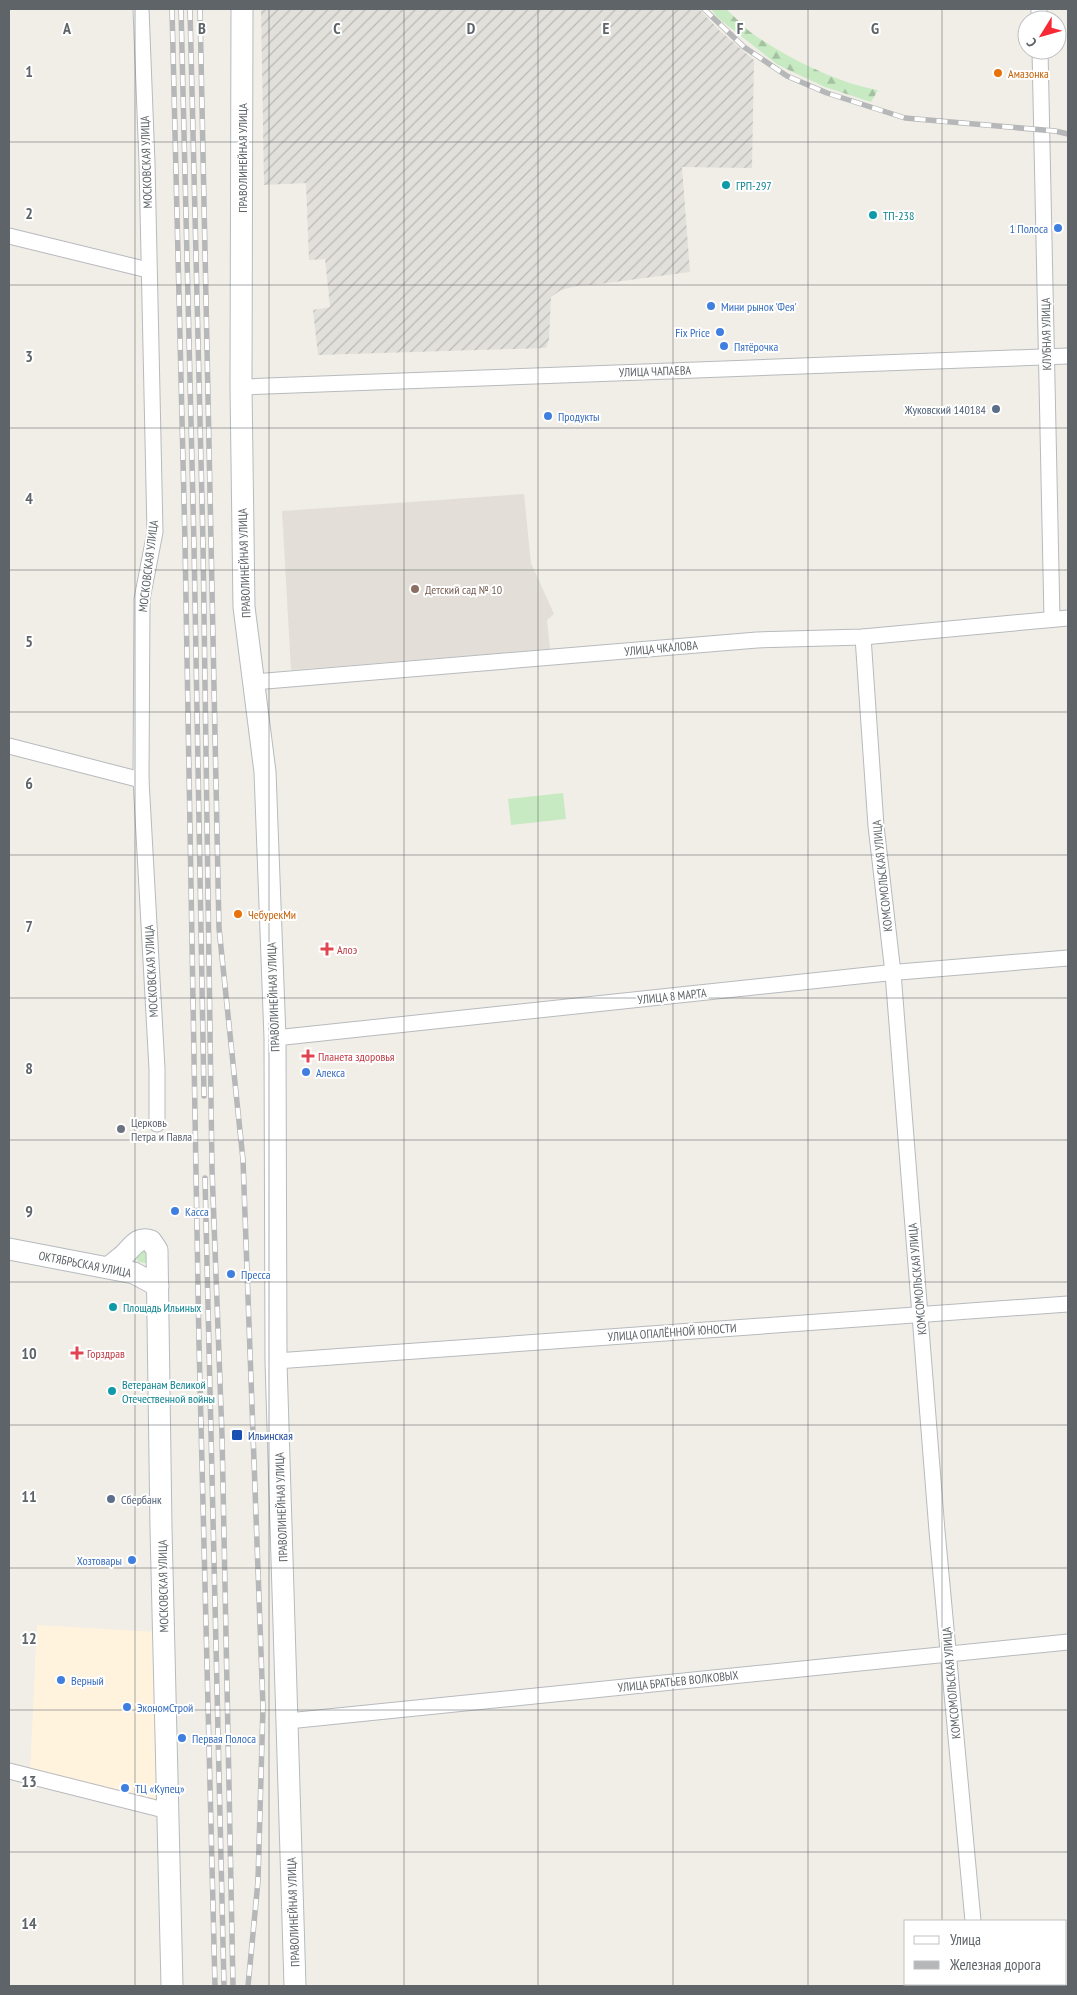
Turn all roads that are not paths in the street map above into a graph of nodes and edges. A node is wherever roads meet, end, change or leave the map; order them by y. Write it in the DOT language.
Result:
graph roads {
  1 [pos="141,9"];
  2 [pos="242,9"];
  3 [pos="1040,60"];
  4 [pos="9,236"];
  5 [pos="148,270"];
  6 [pos="1068,356"];
  7 [pos="1046,357"];
  8 [pos="241,387"];
  9 [pos="1068,618"];
  10 [pos="1052,619"];
  11 [pos="863,637"];
  12 [pos="254,682"];
  13 [pos="9,746"];
  14 [pos="141,780"];
  15 [pos="1068,958"];
  16 [pos="893,973"];
  17 [pos="275,1038"];
  18 [pos="158,1124"];
  19 [pos="9,1248"];
  20 [pos="109,1267"];
  21 [pos="158,1286"];
  22 [pos="1068,1304"];
  23 [pos="920,1314"];
  24 [pos="276,1361"];
  25 [pos="1068,1642"];
  26 [pos="948,1654"];
  27 [pos="288,1720"];
  28 [pos="9,1771"];
  29 [pos="168,1811"];
  30 [pos="973,1920"];
  31 [pos="172,1986"];
  32 [pos="295,1986"];
  1 -- 5 [label="street, МОСКОВСКАЯ УЛИЦА"];
  2 -- 8 [label="main road, ПРАВОЛИНЕЙНАЯ УЛИЦА"];
  3 -- 7 [label="street, КЛУБНАЯ УЛИЦА"];
  4 -- 5 [label="street"];
  5 -- 14 [label="street, МОСКОВСКАЯ УЛИЦА"];
  6 -- 7 [label="street, УЛИЦА ЧАПАЕВА"];
  7 -- 8 [label="street, УЛИЦА ЧАПАЕВА"];
  7 -- 10 [label="street, КЛУБНАЯ УЛИЦА"];
  8 -- 12 [label="main road, ПРАВОЛИНЕЙНАЯ УЛИЦА"];
  9 -- 10 [label="street, УЛИЦА ЧКАЛОВА"];
  10 -- 11 [label="street, УЛИЦА ЧКАЛОВА"];
  11 -- 12 [label="street, УЛИЦА ЧКАЛОВА"];
  11 -- 16 [label="street, КОМСОМОЛЬСКАЯ УЛИЦА"];
  12 -- 17 [label="main road, ПРАВОЛИНЕЙНАЯ УЛИЦА"];
  13 -- 14 [label="street"];
  14 -- 18 [label="street, МОСКОВСКАЯ УЛИЦА"];
  15 -- 16 [label="street, УЛИЦА 8 МАРТА"];
  16 -- 17 [label="street, УЛИЦА 8 МАРТА"];
  16 -- 23 [label="street, КОМСОМОЛЬСКАЯ УЛИЦА"];
  17 -- 24 [label="main road, ПРАВОЛИНЕЙНАЯ УЛИЦА"];
  19 -- 20 [label="main road, ОКТЯБРЬСКАЯ УЛИЦА"];
  20 -- 21 [label="main road, ОКТЯБРЬСКАЯ УЛИЦА"];
  20 -- 21 [label="main road, МОСКОВСКАЯ УЛИЦА"];
  21 -- 29 [label="main road, МОСКОВСКАЯ УЛИЦА"];
  22 -- 23 [label="street, УЛИЦА ОПАЛЁННОЙ ЮНОСТИ"];
  23 -- 24 [label="street, УЛИЦА ОПАЛЁННОЙ ЮНОСТИ"];
  23 -- 26 [label="street, КОМСОМОЛЬСКАЯ УЛИЦА"];
  24 -- 27 [label="main road, ПРАВОЛИНЕЙНАЯ УЛИЦА"];
  25 -- 26 [label="street, УЛИЦА БРАТЬЕВ ВОЛКОВЫХ"];
  26 -- 27 [label="street, УЛИЦА БРАТЬЕВ ВОЛКОВЫХ"];
  26 -- 30 [label="street, КОМСОМОЛЬСКАЯ УЛИЦА"];
  27 -- 32 [label="main road, ПРАВОЛИНЕЙНАЯ УЛИЦА"];
  28 -- 29 [label="street"];
  29 -- 31 [label="main road, МОСКОВСКАЯ УЛИЦА"];
}
